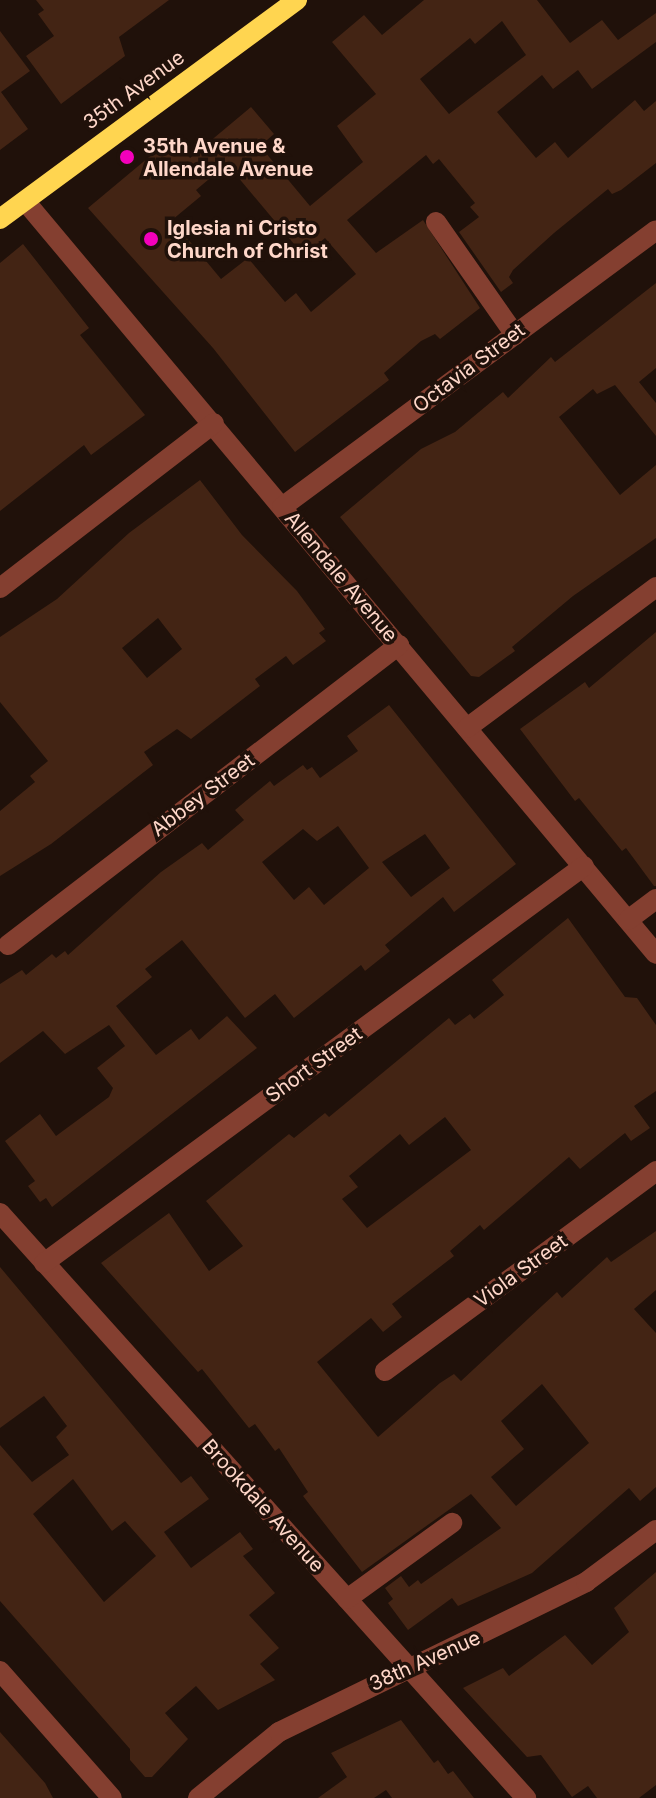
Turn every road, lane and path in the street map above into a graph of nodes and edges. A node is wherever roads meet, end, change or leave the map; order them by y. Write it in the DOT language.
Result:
graph roads {
  1 [pos="297,0"];
  2 [pos="25,201"];
  3 [pos="0,219"];
  4 [pos="436,222"];
  5 [pos="656,230"];
  6 [pos="515,335"];
  7 [pos="214,423"];
  8 [pos="282,507"];
  9 [pos="656,587"];
  10 [pos="0,588"];
  11 [pos="399,645"];
  12 [pos="467,728"];
  13 [pos="584,866"];
  14 [pos="656,899"];
  15 [pos="628,920"];
  16 [pos="8,945"];
  17 [pos="656,954"];
  18 [pos="656,1171"];
  19 [pos="0,1213"];
  20 [pos="44,1263"];
  21 [pos="385,1371"];
  22 [pos="452,1523"];
  23 [pos="656,1530"];
  24 [pos="347,1599"];
  25 [pos="409,1668"];
  26 [pos="0,1671"];
  27 [pos="112,1798"];
  28 [pos="198,1798"];
  29 [pos="526,1798"];
  1 -- 2 [label="main road, 35th Avenue"];
  2 -- 3 [label="main road, 35th Avenue"];
  2 -- 7 [label="street, Allendale Avenue"];
  4 -- 6 [label="street"];
  5 -- 6 [label="street, Octavia Street"];
  6 -- 8 [label="street, Octavia Street"];
  7 -- 8 [label="street, Allendale Avenue"];
  7 -- 10 [label="street"];
  8 -- 11 [label="street, Allendale Avenue"];
  9 -- 12 [label="street"];
  11 -- 12 [label="street, Allendale Avenue"];
  11 -- 16 [label="street, Abbey Street"];
  12 -- 13 [label="street, Allendale Avenue"];
  13 -- 15 [label="street, Allendale Avenue"];
  13 -- 20 [label="street, Short Street"];
  14 -- 15 [label="street"];
  15 -- 17 [label="street, Allendale Avenue"];
  18 -- 21 [label="street, Viola Street"];
  19 -- 20 [label="street, Brookdale Avenue"];
  20 -- 24 [label="street, Brookdale Avenue"];
  22 -- 24 [label="street"];
  23 -- 25 [label="street, 38th Avenue"];
  24 -- 25 [label="street, Brookdale Avenue"];
  25 -- 28 [label="street, 38th Avenue"];
  25 -- 29 [label="street, Brookdale Avenue"];
  26 -- 27 [label="street"];
}
